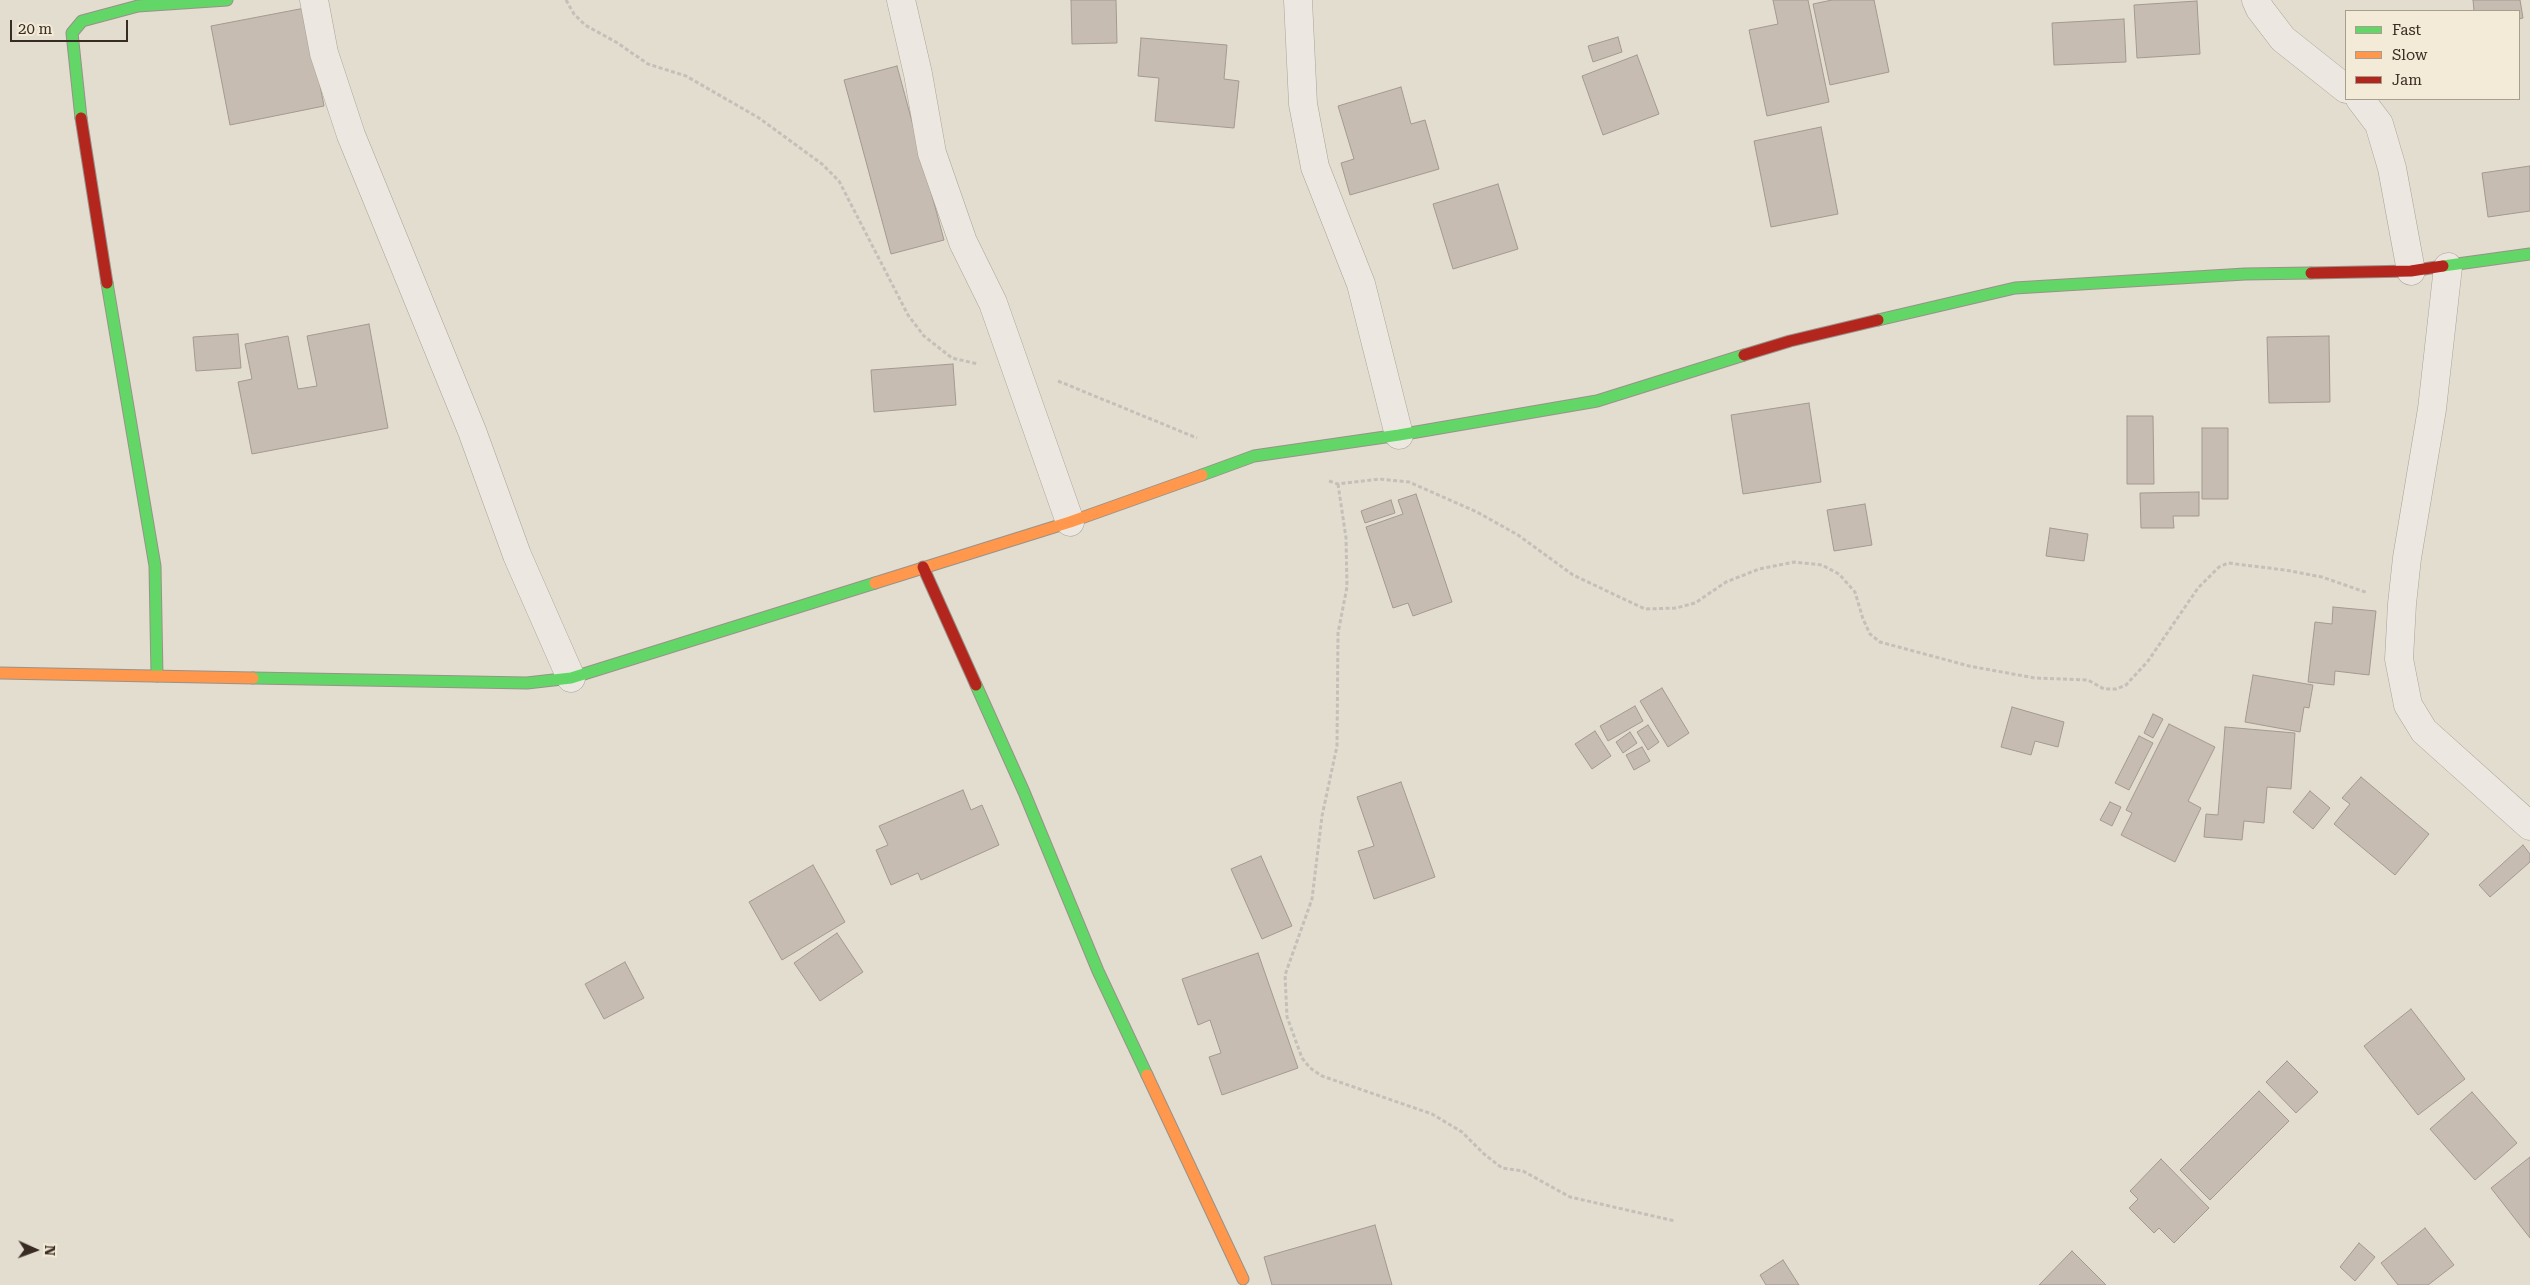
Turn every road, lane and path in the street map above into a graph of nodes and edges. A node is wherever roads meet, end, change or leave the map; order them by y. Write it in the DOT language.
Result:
graph roads {
  1 [pos="227,0"];
  2 [pos="314,0"];
  3 [pos="566,0"];
  4 [pos="901,0"];
  5 [pos="1298,0"];
  6 [pos="2256,0"];
  7 [pos="114,6"];
  8 [pos="2345,88"];
  9 [pos="2361,100"];
  10 [pos="2530,254"];
  11 [pos="2448,267"];
  12 [pos="2411,271"];
  13 [pos="1018,373"];
  14 [pos="1399,435"];
  15 [pos="1202,440"];
  16 [pos="1322,478"];
  17 [pos="1338,484"];
  18 [pos="1070,522"];
  19 [pos="923,568"];
  20 [pos="2402,604"];
  21 [pos="0,673"];
  22 [pos="157,676"];
  23 [pos="571,678"];
  24 [pos="2530,826"];
  25 [pos="1675,1221"];
  26 [pos="1243,1279"];
  1 -- 7 [label="street"];
  2 -- 23 [label="street"];
  3 -- 13 [label="path"];
  4 -- 13 [label="street"];
  5 -- 14 [label="street"];
  6 -- 8 [label="street"];
  7 -- 22 [label="street"];
  9 -- 12 [label="street"];
  10 -- 11 [label="street"];
  11 -- 12 [label="street"];
  11 -- 20 [label="street"];
  12 -- 14 [label="street"];
  13 -- 15 [label="path"];
  13 -- 18 [label="street"];
  14 -- 18 [label="street"];
  16 -- 17 [label="path"];
  17 -- 20 [label="path"];
  17 -- 25 [label="path"];
  18 -- 19 [label="street"];
  19 -- 23 [label="street"];
  19 -- 26 [label="street"];
  20 -- 24 [label="street"];
  21 -- 22 [label="street"];
  22 -- 23 [label="street"];
}
